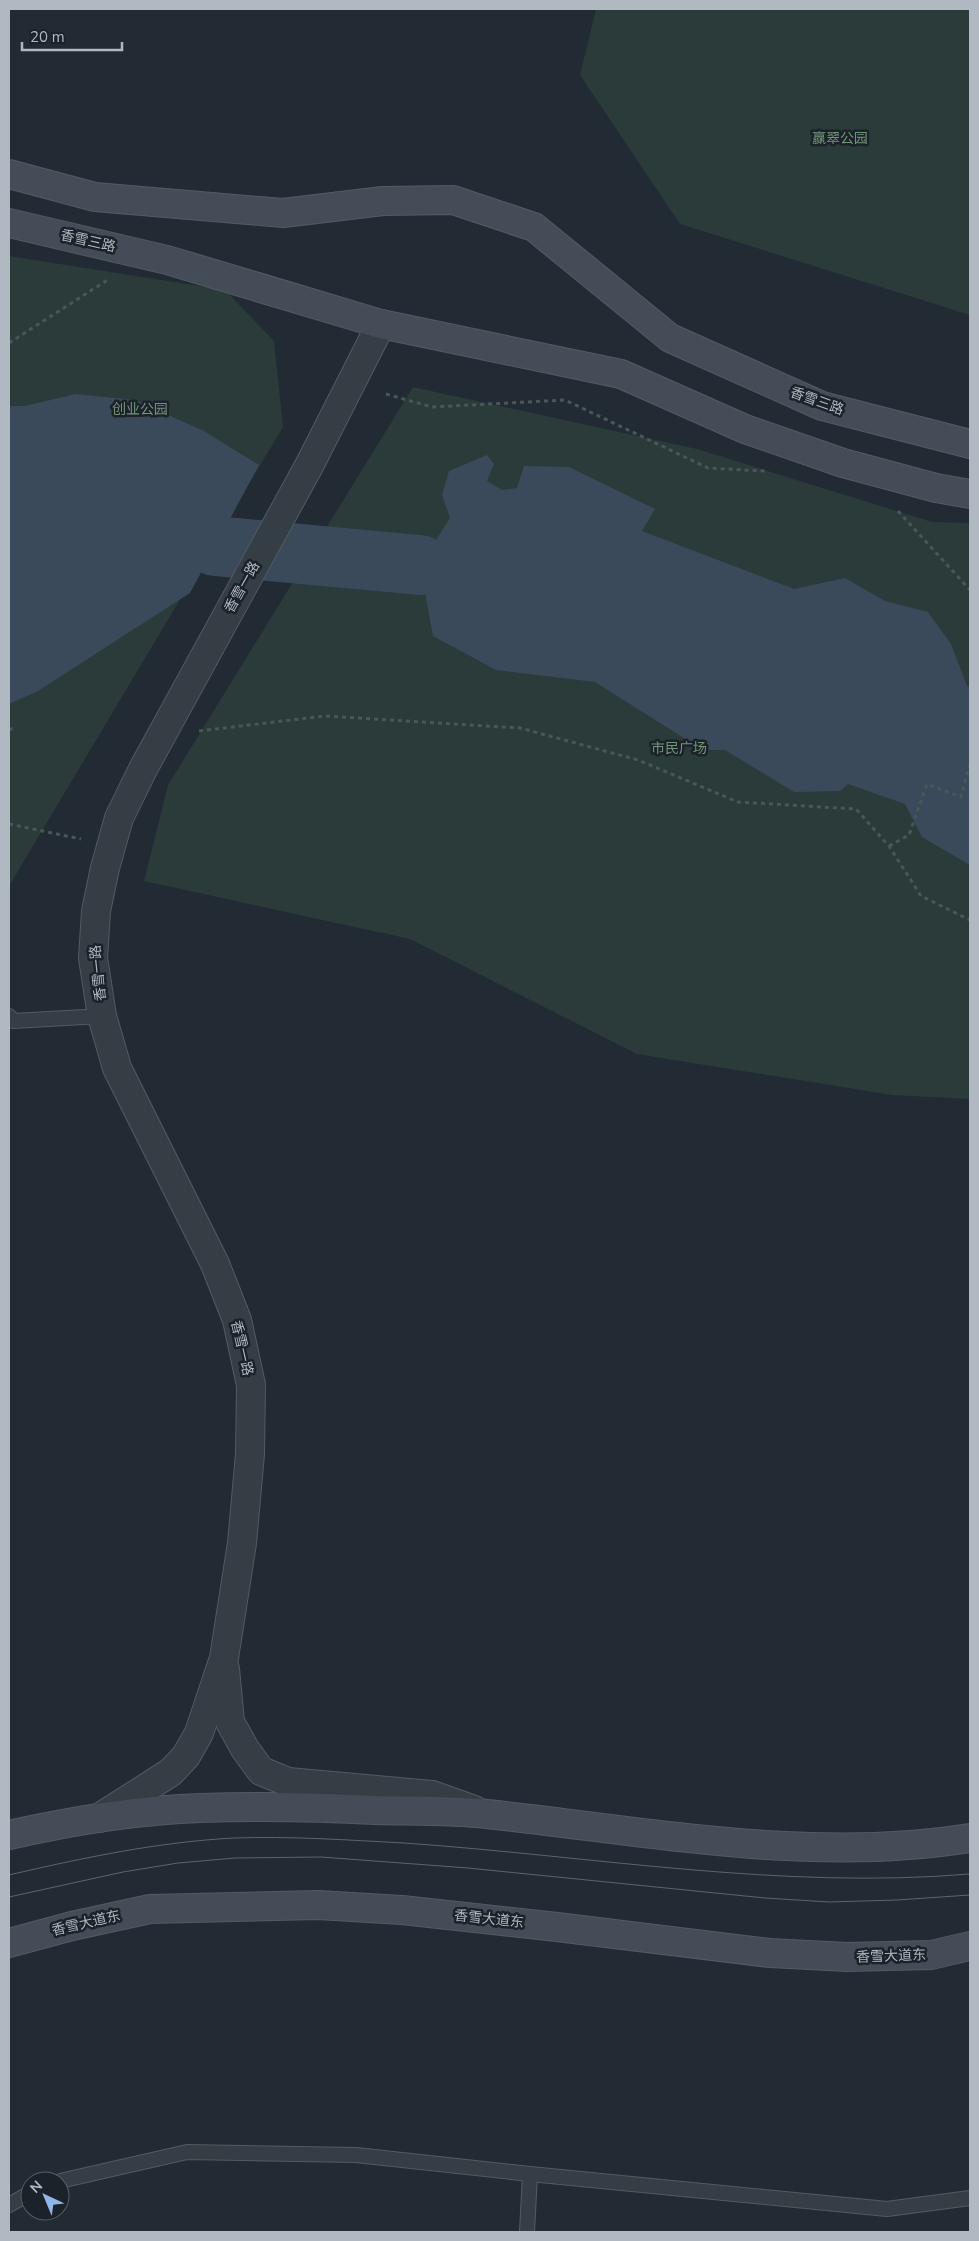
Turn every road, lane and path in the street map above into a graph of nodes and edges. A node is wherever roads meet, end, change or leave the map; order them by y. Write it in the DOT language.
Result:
graph roads {
  1 [pos="9,174"];
  2 [pos="9,223"];
  3 [pos="111,272"];
  4 [pos="381,324"];
  5 [pos="9,343"];
  6 [pos="386,394"];
  7 [pos="970,444"];
  8 [pos="767,471"];
  9 [pos="970,494"];
  10 [pos="891,508"];
  11 [pos="970,590"];
  12 [pos="13,728"];
  13 [pos="9,730"];
  14 [pos="161,736"];
  15 [pos="970,764"];
  16 [pos="9,824"];
  17 [pos="111,845"];
  18 [pos="889,846"];
  19 [pos="970,920"];
  20 [pos="9,1016"];
  21 [pos="102,1016"];
  22 [pos="224,1658"];
  23 [pos="485,1814"];
  24 [pos="99,1818"];
  25 [pos="9,1834"];
  26 [pos="970,1838"];
  27 [pos="9,1943"];
  28 [pos="970,1946"];
  29 [pos="530,2174"];
  30 [pos="70,2179"];
  31 [pos="970,2198"];
  32 [pos="20,2199"];
  33 [pos="9,2205"];
  34 [pos="527,2232"];
  1 -- 7 [label="street, 香雪三路"];
  2 -- 4 [label="street, 香雪三路"];
  3 -- 5 [label="path"];
  4 -- 9 [label="street, 香雪三路"];
  4 -- 14 [label="street, 香雪一路"];
  6 -- 8 [label="path"];
  10 -- 11 [label="path"];
  12 -- 13 [label="path"];
  14 -- 17 [label="street, 香雪一路"];
  14 -- 18 [label="path"];
  15 -- 18 [label="path"];
  16 -- 17 [label="path"];
  17 -- 21 [label="street, 香雪一路"];
  18 -- 19 [label="path"];
  20 -- 21 [label="lane"];
  21 -- 22 [label="street, 香雪一路"];
  22 -- 23 [label="street"];
  22 -- 24 [label="street"];
  23 -- 24 [label="street"];
  23 -- 26 [label="street"];
  24 -- 25 [label="street"];
  27 -- 28 [label="street, 香雪大道东"];
  29 -- 30 [label="lane"];
  29 -- 31 [label="lane"];
  29 -- 34 [label="lane"];
  32 -- 33 [label="lane"];
}
